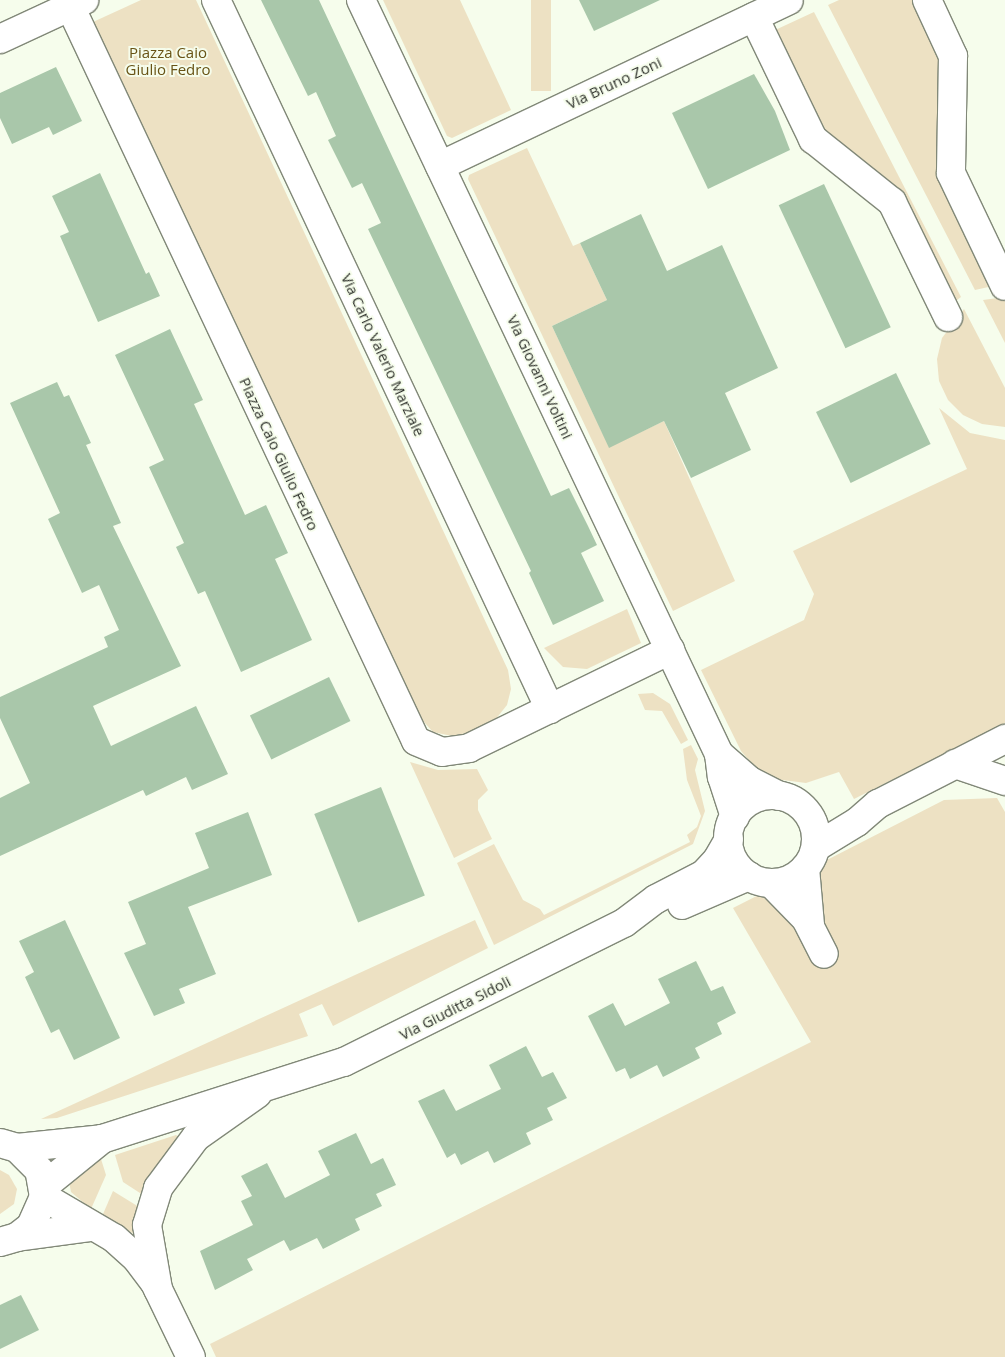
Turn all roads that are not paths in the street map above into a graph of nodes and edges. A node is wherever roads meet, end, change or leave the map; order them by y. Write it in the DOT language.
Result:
graph roads {
  1 [pos="216,0"];
  2 [pos="361,0"];
  3 [pos="927,0"];
  4 [pos="786,1"];
  5 [pos="77,3"];
  6 [pos="754,17"];
  7 [pos="0,38"];
  8 [pos="440,166"];
  9 [pos="1005,286"];
  10 [pos="948,317"];
  11 [pos="670,650"];
  12 [pos="550,709"];
  13 [pos="1005,739"];
  14 [pos="719,754"];
  15 [pos="956,764"];
  16 [pos="1005,781"];
  17 [pos="790,800"];
  18 [pos="881,802"];
  19 [pos="732,828"];
  20 [pos="810,858"];
  21 [pos="760,880"];
  22 [pos="810,924"];
  23 [pos="619,926"];
  24 [pos="824,954"];
  25 [pos="286,1081"];
  26 [pos="102,1139"];
  27 [pos="9,1145"];
  28 [pos="44,1192"];
  29 [pos="91,1227"];
  30 [pos="9,1239"];
  31 [pos="158,1289"];
  32 [pos="191,1357"];
  1 -- 12 [label="street, Via Carlo Valerio Marziale"];
  2 -- 8 [label="street, Via Giovanni Voltini"];
  3 -- 9 [label="street"];
  4 -- 6 [label="street, Via Bruno Zoni"];
  5 -- 7 [label="street"];
  5 -- 12 [label="street, Piazza Caio Giulio Fedro"];
  6 -- 8 [label="street, Via Bruno Zoni"];
  6 -- 10 [label="street"];
  8 -- 11 [label="street, Via Giovanni Voltini"];
  11 -- 12 [label="street, Piazza Caio Giulio Fedro"];
  11 -- 14 [label="street, Via Giovanni Voltini"];
  13 -- 15 [label="street, Via Giuditta Sidoli"];
  14 -- 17 [label="street, Via Giovanni Voltini"];
  14 -- 19 [label="street, Via Giovanni Voltini"];
  15 -- 16 [label="street"];
  15 -- 18 [label="street, Via Giuditta Sidoli"];
  17 -- 18 [label="street, Via Giuditta Sidoli"];
  17 -- 19 [label="street, Via Giuditta Sidoli"];
  17 -- 20 [label="street"];
  18 -- 20 [label="street, Via Giuditta Sidoli"];
  19 -- 21 [label="street"];
  19 -- 23 [label="street, Via Giuditta Sidoli"];
  20 -- 21 [label="street, Via Giuditta Sidoli"];
  20 -- 22 [label="street"];
  21 -- 22 [label="street"];
  21 -- 23 [label="street, Via Giuditta Sidoli"];
  22 -- 24 [label="street"];
  23 -- 25 [label="street, Via Giuditta Sidoli"];
  25 -- 26 [label="street, Via Giuditta Sidoli"];
  25 -- 31 [label="street, Via Giuditta Sidoli"];
  26 -- 27 [label="street, Via Giuditta Sidoli"];
  26 -- 28 [label="street, Via Giuditta Sidoli"];
  27 -- 28 [label="street, Via Giuditta Sidoli"];
  28 -- 29 [label="street"];
  28 -- 30 [label="street, Via Giuditta Sidoli"];
  29 -- 30 [label="street"];
  29 -- 31 [label="street"];
  31 -- 32 [label="street"];
}
